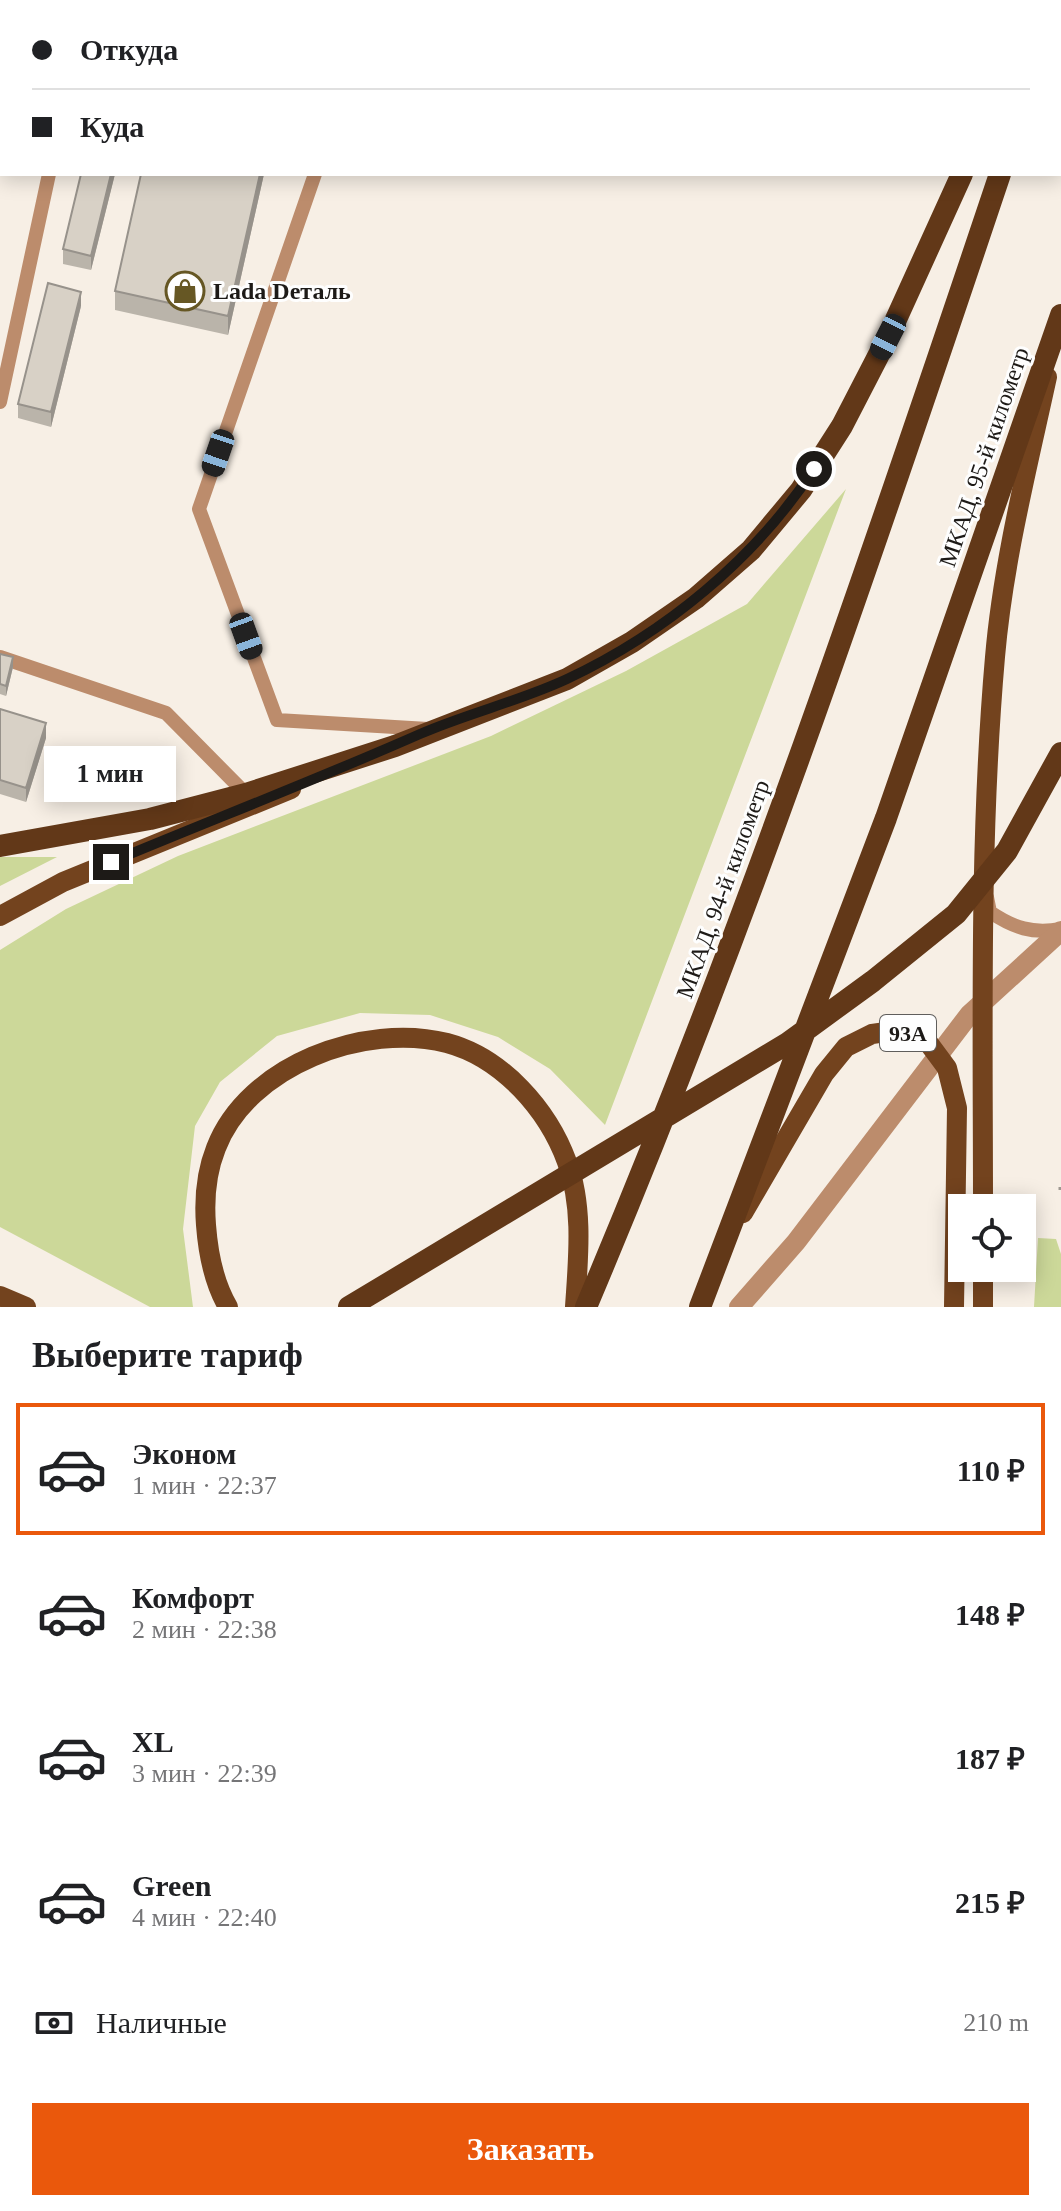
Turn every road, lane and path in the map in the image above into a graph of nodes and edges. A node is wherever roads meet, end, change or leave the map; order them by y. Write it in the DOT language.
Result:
graph roads {
  1 [pos="49,176"];
  2 [pos="314,176"];
  3 [pos="961,176"];
  4 [pos="999,176"];
  5 [pos="1061,315"];
  6 [pos="2,383"];
  7 [pos="0,402"];
  8 [pos="0,657"];
  9 [pos="432,729"];
  10 [pos="1061,753"];
  11 [pos="240,803"];
  12 [pos="0,846"];
  13 [pos="984,882"];
  14 [pos="0,916"];
  15 [pos="1061,930"];
  16 [pos="1061,938"];
  17 [pos="983,985"];
  18 [pos="983,1194"];
  19 [pos="727,1241"];
  20 [pos="983,1282"];
  21 [pos="0,1296"];
  22 [pos="26,1307"];
  23 [pos="228,1307"];
  24 [pos="349,1307"];
  25 [pos="575,1307"];
  26 [pos="586,1307"];
  27 [pos="700,1307"];
  28 [pos="739,1307"];
  29 [pos="954,1307"];
  30 [pos="983,1307"];
  1 -- 6 [label="lane"];
  2 -- 9 [label="lane"];
  3 -- 9 [label="highway"];
  4 -- 26 [label="highway, МКАД, 94-й километр"];
  5 -- 13 [label="main road"];
  5 -- 19 [label="highway, МКАД, 95-й километр"];
  6 -- 7 [label="lane"];
  8 -- 11 [label="lane"];
  9 -- 11 [label="highway"];
  10 -- 24 [label="highway"];
  11 -- 12 [label="highway"];
  11 -- 14 [label="main road"];
  13 -- 15 [label="lane"];
  13 -- 17 [label="main road"];
  15 -- 28 [label="street"];
  16 -- 17 [label="lane"];
  17 -- 18 [label="main road"];
  19 -- 27 [label="highway"];
  19 -- 29 [label="main road, 93A"];
  20 -- 30 [label="main road"];
  21 -- 22 [label="main road"];
  23 -- 25 [label="main road"];
}
